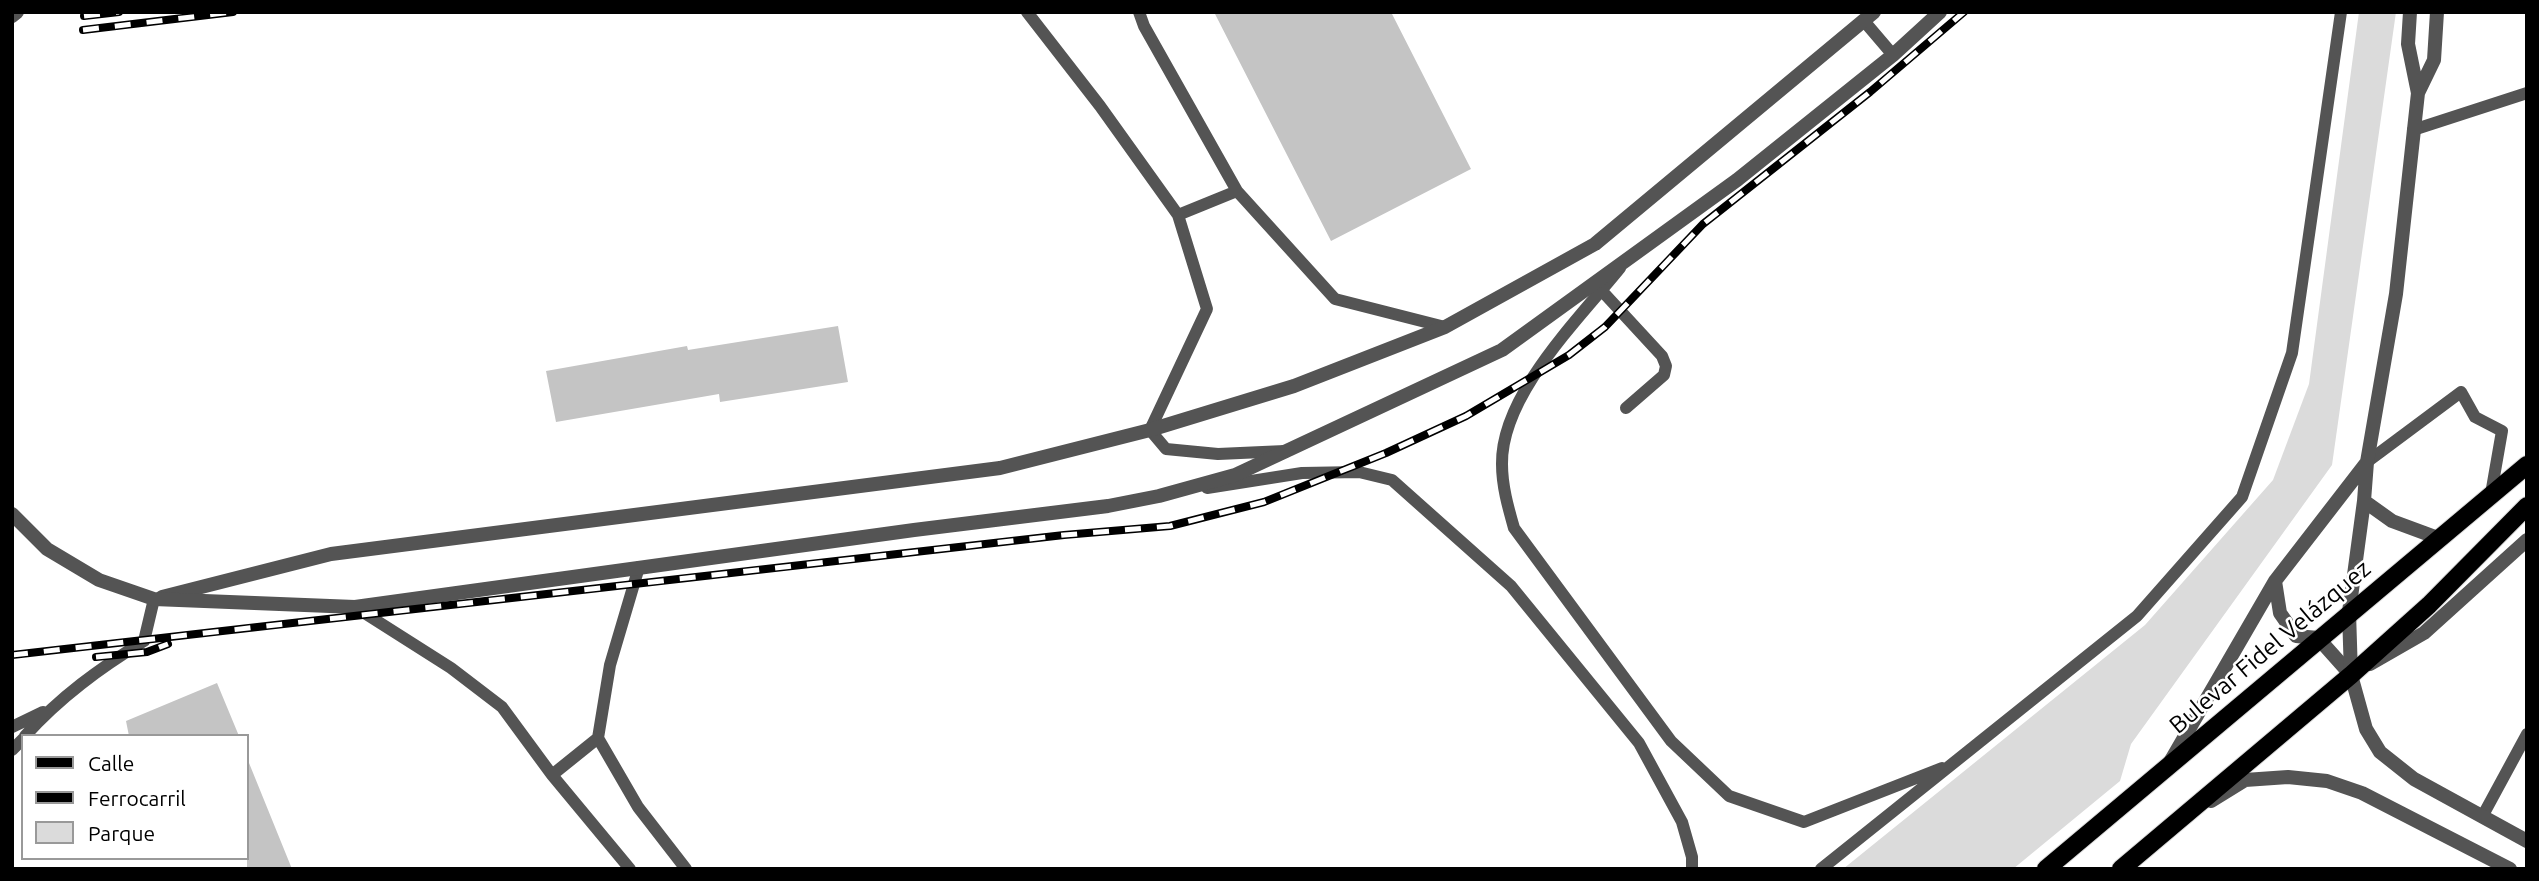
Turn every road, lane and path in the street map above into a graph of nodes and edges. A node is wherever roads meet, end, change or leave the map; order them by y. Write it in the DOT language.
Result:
graph roads {
  1 [pos="17,12"];
  2 [pos="1027,12"];
  3 [pos="1139,12"];
  4 [pos="1940,12"];
  5 [pos="2341,12"];
  6 [pos="2410,12"];
  7 [pos="2437,12"];
  8 [pos="12,16"];
  9 [pos="1869,17"];
  10 [pos="1893,55"];
  11 [pos="2418,93"];
  12 [pos="2527,93"];
  13 [pos="2413,130"];
  14 [pos="1237,191"];
  15 [pos="1178,215"];
  16 [pos="1628,259"];
  17 [pos="1602,291"];
  18 [pos="1445,327"];
  19 [pos="1626,408"];
  20 [pos="1150,430"];
  21 [pos="1287,450"];
  22 [pos="2367,462"];
  23 [pos="2527,465"];
  24 [pos="2491,494"];
  25 [pos="1159,496"];
  26 [pos="2364,500"];
  27 [pos="2527,506"];
  28 [pos="12,514"];
  29 [pos="2438,538"];
  30 [pos="2527,540"];
  31 [pos="639,567"];
  32 [pos="2275,581"];
  33 [pos="154,599"];
  34 [pos="355,607"];
  35 [pos="2349,612"];
  36 [pos="2318,638"];
  37 [pos="2351,675"];
  38 [pos="50,709"];
  39 [pos="12,727"];
  40 [pos="27,734"];
  41 [pos="2527,734"];
  42 [pos="598,738"];
  43 [pos="1955,762"];
  44 [pos="2167,766"];
  45 [pos="552,775"];
  46 [pos="2483,817"];
  47 [pos="2180,819"];
  48 [pos="2527,841"];
  49 [pos="631,869"];
  50 [pos="686,869"];
  51 [pos="1692,869"];
  52 [pos="1821,869"];
  53 [pos="2046,869"];
  54 [pos="2121,869"];
  55 [pos="2510,869"];
  1 -- 8 [label="street"];
  2 -- 15 [label="lane"];
  3 -- 14 [label="lane"];
  4 -- 10 [label="street"];
  5 -- 43 [label="lane"];
  6 -- 11 [label="street"];
  7 -- 11 [label="street"];
  9 -- 10 [label="lane"];
  9 -- 18 [label="street"];
  10 -- 16 [label="street"];
  11 -- 13 [label="street"];
  12 -- 13 [label="lane"];
  13 -- 22 [label="street"];
  14 -- 15 [label="lane"];
  14 -- 18 [label="lane"];
  15 -- 20 [label="lane"];
  16 -- 17 [label="lane"];
  16 -- 21 [label="street"];
  17 -- 19 [label="lane"];
  17 -- 43 [label="lane"];
  18 -- 20 [label="street"];
  20 -- 21 [label="lane"];
  20 -- 33 [label="street"];
  21 -- 25 [label="street"];
  22 -- 24 [label="lane"];
  22 -- 26 [label="street"];
  22 -- 32 [label="street"];
  23 -- 24 [label="main road, Bulevar Fidel Velázquez"];
  24 -- 29 [label="main road, Bulevar Fidel Velázquez"];
  25 -- 31 [label="street"];
  25 -- 51 [label="lane"];
  26 -- 29 [label="street"];
  26 -- 35 [label="street"];
  27 -- 37 [label="main road"];
  28 -- 33 [label="street"];
  29 -- 35 [label="main road, Bulevar Fidel Velázquez"];
  30 -- 37 [label="street"];
  31 -- 34 [label="street"];
  31 -- 42 [label="lane"];
  32 -- 36 [label="street"];
  32 -- 44 [label="street"];
  33 -- 34 [label="street"];
  33 -- 38 [label="lane"];
  34 -- 45 [label="lane"];
  35 -- 36 [label="main road, Bulevar Fidel Velázquez"];
  35 -- 37 [label="street"];
  36 -- 37 [label="street"];
  36 -- 44 [label="main road, Bulevar Fidel Velázquez"];
  37 -- 46 [label="street"];
  37 -- 47 [label="main road"];
  38 -- 39 [label="lane"];
  38 -- 40 [label="lane"];
  41 -- 46 [label="lane"];
  42 -- 45 [label="lane"];
  42 -- 50 [label="lane"];
  43 -- 52 [label="lane"];
  44 -- 53 [label="main road, Bulevar Fidel Velázquez"];
  45 -- 49 [label="lane"];
  46 -- 48 [label="street"];
  47 -- 54 [label="main road"];
  47 -- 55 [label="street"];
}
